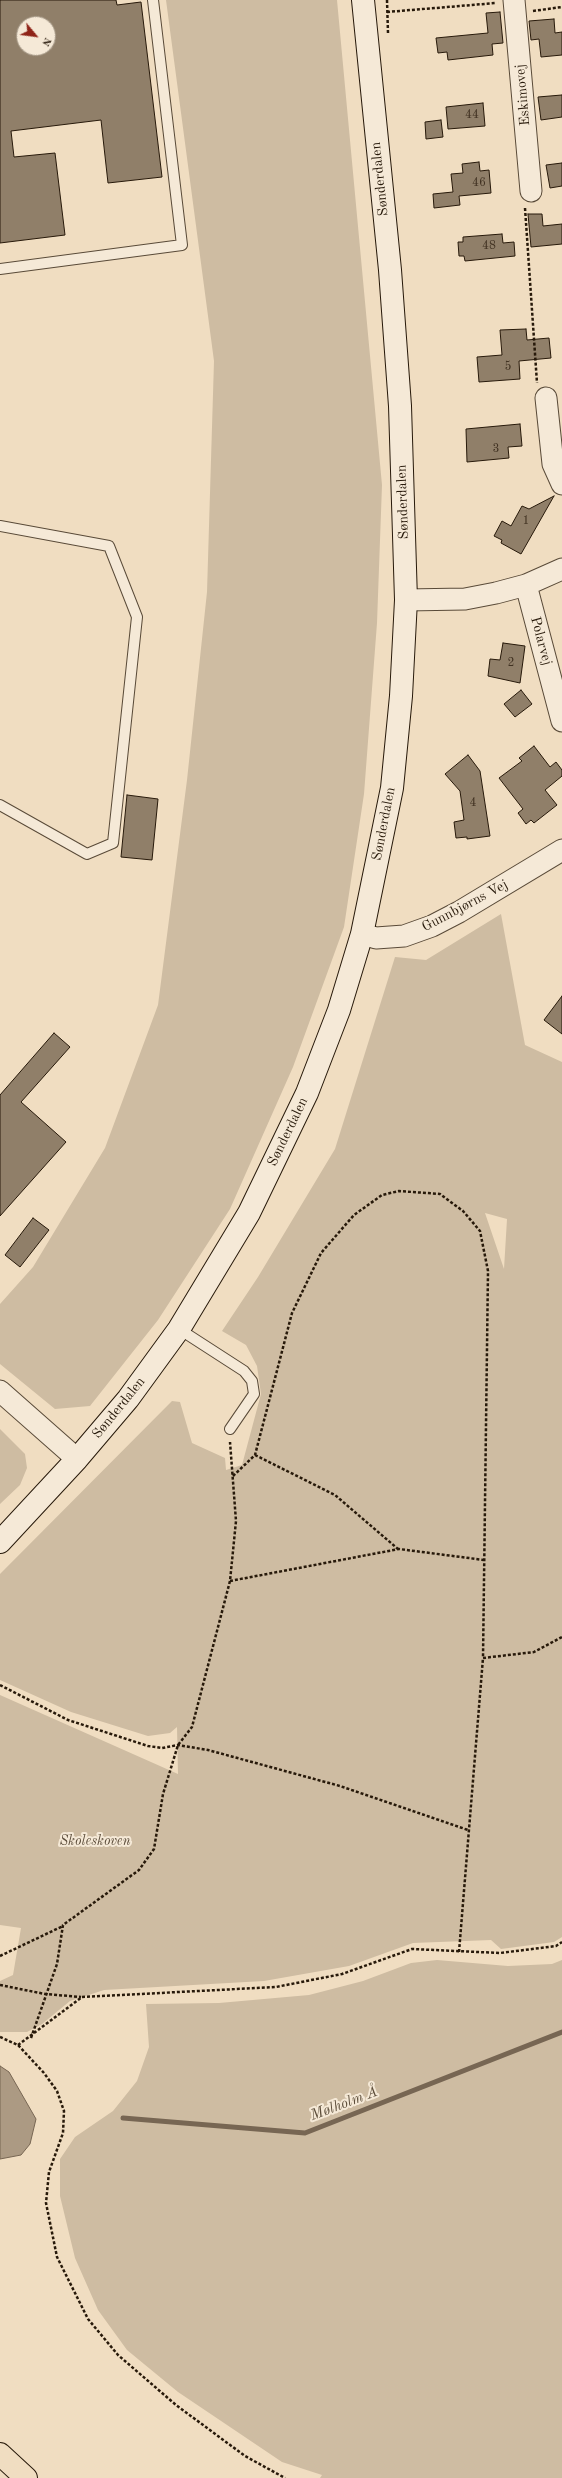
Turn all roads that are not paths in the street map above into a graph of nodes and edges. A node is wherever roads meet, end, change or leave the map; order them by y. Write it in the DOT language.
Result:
graph roads {
  1 [pos="153,0"];
  2 [pos="363,0"];
  3 [pos="515,5"];
  4 [pos="531,191"];
  5 [pos="0,269"];
  6 [pos="546,398"];
  7 [pos="562,484"];
  8 [pos="0,526"];
  9 [pos="562,569"];
  10 [pos="526,585"];
  11 [pos="406,600"];
  12 [pos="562,721"];
  13 [pos="0,805"];
  14 [pos="562,850"];
  15 [pos="362,934"];
  16 [pos="179,1329"];
  17 [pos="0,1392"];
  18 [pos="230,1429"];
  19 [pos="77,1459"];
  20 [pos="0,1542"];
  21 [pos="0,2454"];
  22 [pos="26,2478"];
  1 -- 5 [label="lane"];
  2 -- 11 [label="street, Sønderdalen"];
  3 -- 4 [label="street, Eskimovej"];
  6 -- 7 [label="street"];
  8 -- 13 [label="lane"];
  9 -- 10 [label="street"];
  10 -- 11 [label="street"];
  10 -- 12 [label="street, Polarvej"];
  11 -- 15 [label="street, Sønderdalen"];
  14 -- 15 [label="street, Gunnbjørns Vej"];
  15 -- 16 [label="street, Sønderdalen"];
  16 -- 18 [label="lane"];
  16 -- 19 [label="street, Sønderdalen"];
  17 -- 19 [label="street"];
  19 -- 20 [label="street, Sønderdalen"];
  21 -- 22 [label="highway"];
}
